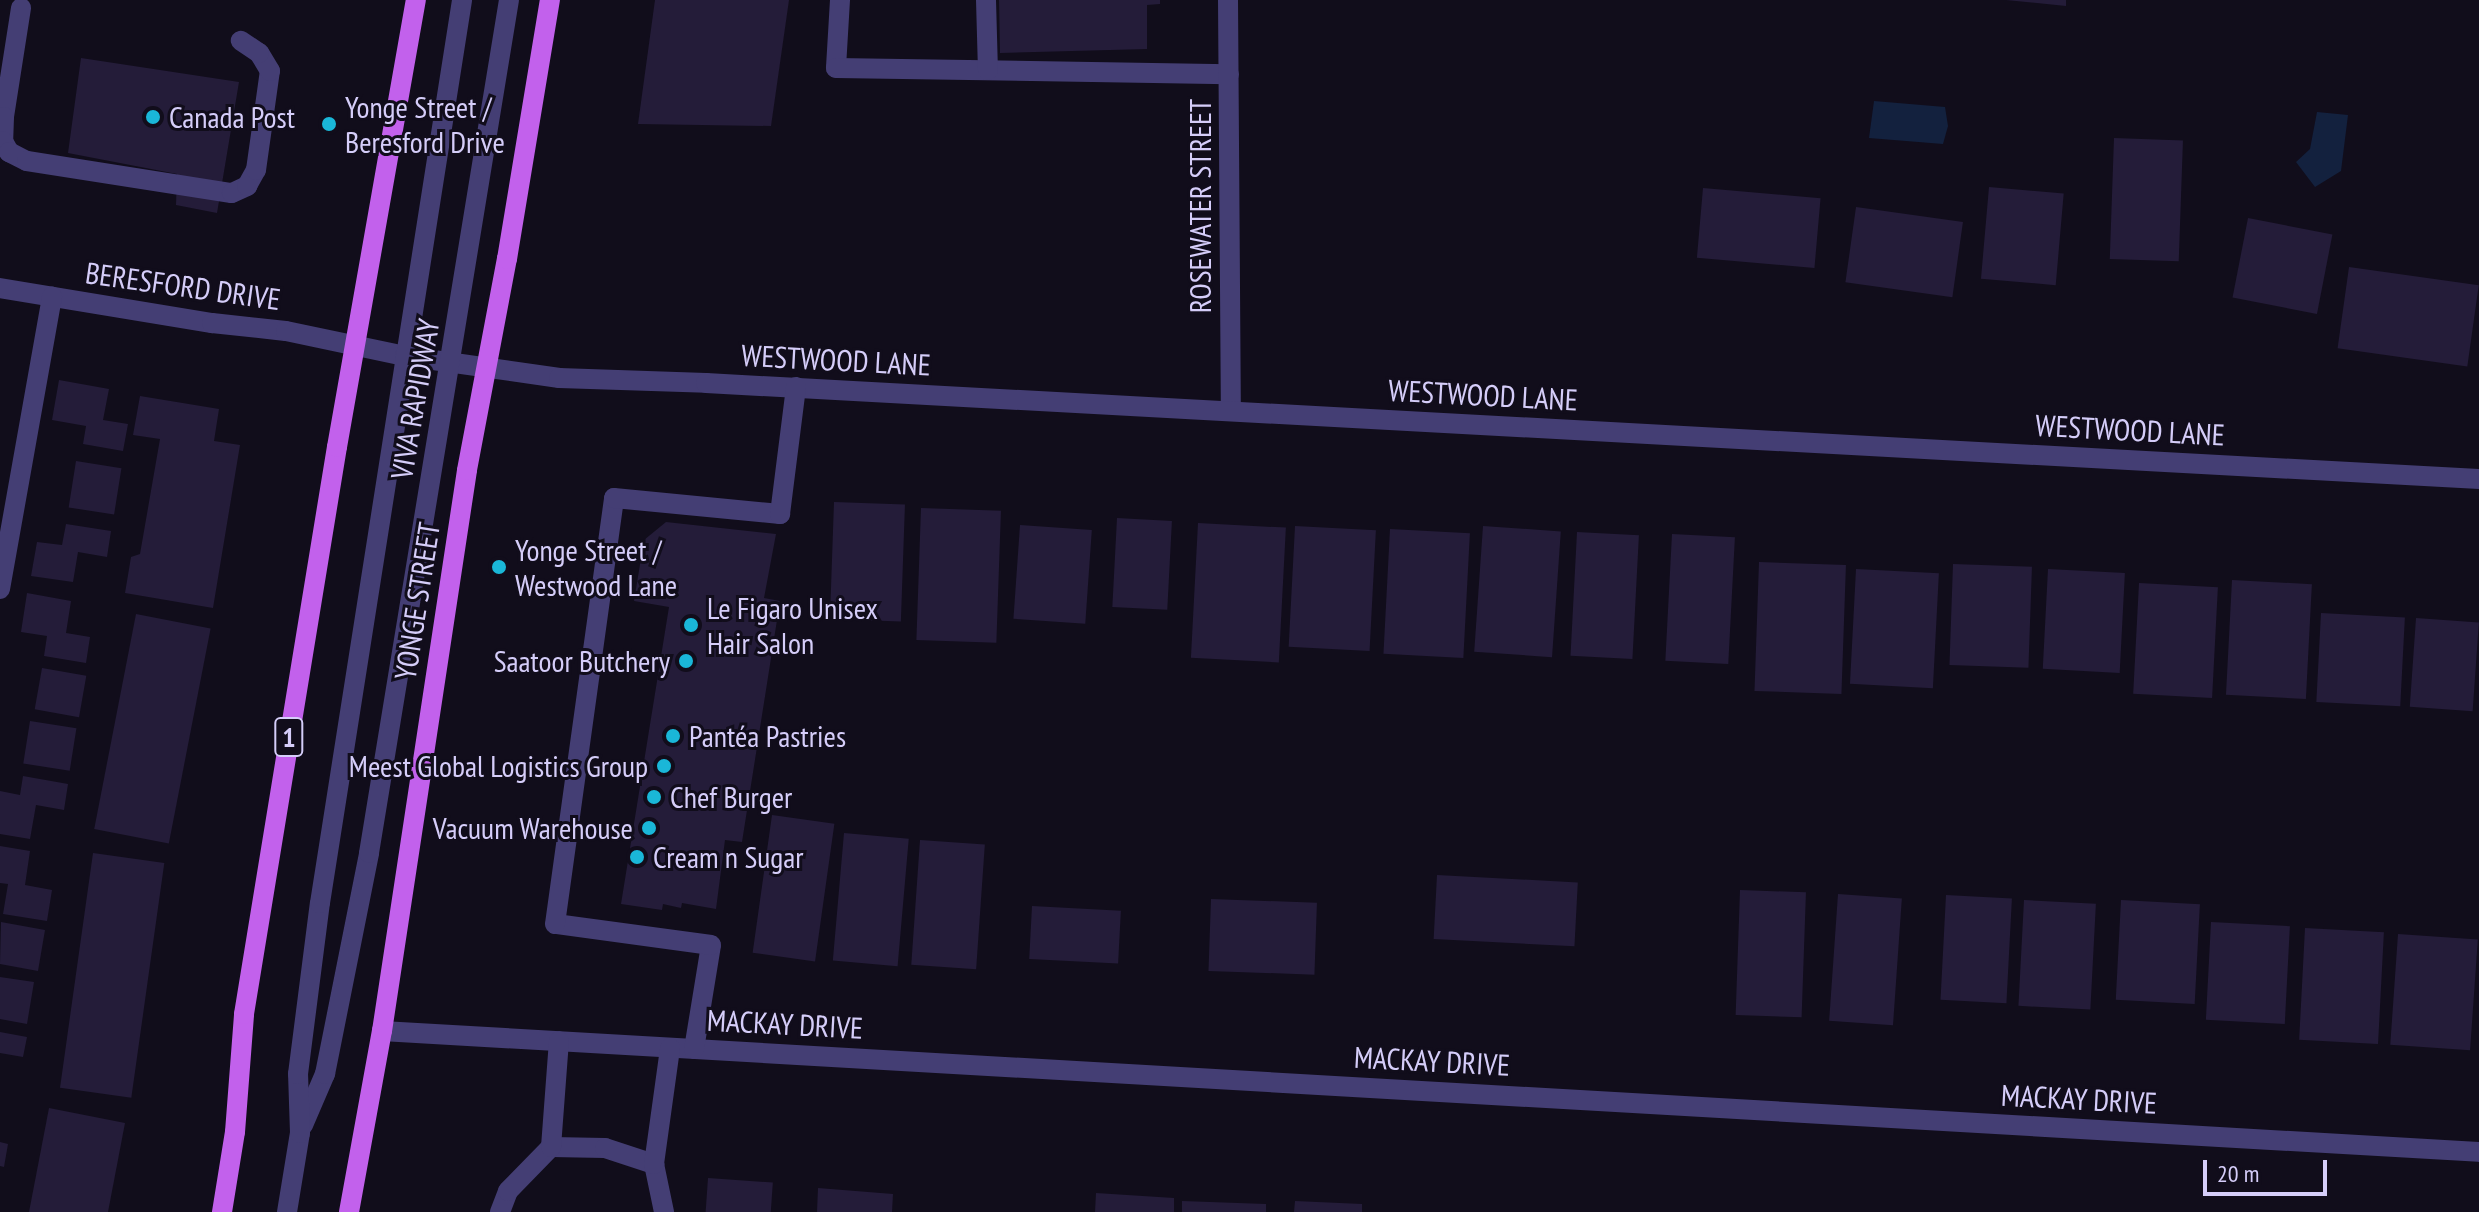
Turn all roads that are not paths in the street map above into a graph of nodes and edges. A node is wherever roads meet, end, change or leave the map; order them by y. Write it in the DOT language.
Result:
graph roads {
  1 [pos="416,0"];
  2 [pos="462,0"];
  3 [pos="509,0"];
  4 [pos="550,0"];
  5 [pos="840,0"];
  6 [pos="986,0"];
  7 [pos="1228,0"];
  8 [pos="21,8"];
  9 [pos="241,41"];
  10 [pos="988,70"];
  11 [pos="1229,74"];
  12 [pos="0,288"];
  13 [pos="52,297"];
  14 [pos="357,345"];
  15 [pos="405,356"];
  16 [pos="451,363"];
  17 [pos="485,367"];
  18 [pos="796,387"];
  19 [pos="1231,411"];
  20 [pos="2479,479"];
  21 [pos="0,589"];
  22 [pos="382,1031"];
  23 [pos="559,1041"];
  24 [pos="670,1048"];
  25 [pos="694,1049"];
  26 [pos="300,1133"];
  27 [pos="551,1147"];
  28 [pos="2479,1152"];
  29 [pos="654,1164"];
  30 [pos="222,1212"];
  31 [pos="287,1212"];
  32 [pos="349,1212"];
  33 [pos="500,1212"];
  34 [pos="664,1212"];
  1 -- 14 [label="main road, 1"];
  2 -- 15 [label="street, VIVA RAPIDWAY"];
  3 -- 16 [label="street, VIVA RAPIDWAY"];
  4 -- 17 [label="main road, YONGE STREET"];
  5 -- 10 [label="street"];
  6 -- 10 [label="street"];
  7 -- 11 [label="street, ROSEWATER STREET"];
  8 -- 9 [label="street"];
  10 -- 11 [label="street"];
  11 -- 19 [label="street, ROSEWATER STREET"];
  12 -- 13 [label="street, BERESFORD DRIVE"];
  13 -- 14 [label="street, BERESFORD DRIVE"];
  13 -- 21 [label="street"];
  14 -- 15 [label="street, BERESFORD DRIVE"];
  14 -- 30 [label="main road, 1"];
  15 -- 16 [label="street, WESTWOOD LANE"];
  15 -- 26 [label="street, VIVA RAPIDWAY"];
  16 -- 17 [label="street, WESTWOOD LANE"];
  16 -- 26 [label="street, VIVA RAPIDWAY"];
  17 -- 18 [label="street, WESTWOOD LANE"];
  17 -- 22 [label="main road, YONGE STREET"];
  18 -- 19 [label="street, WESTWOOD LANE"];
  18 -- 25 [label="street"];
  19 -- 20 [label="street, WESTWOOD LANE"];
  22 -- 23 [label="street, MACKAY DRIVE"];
  22 -- 32 [label="main road, YONGE STREET"];
  23 -- 24 [label="street, MACKAY DRIVE"];
  23 -- 27 [label="street"];
  24 -- 25 [label="street, MACKAY DRIVE"];
  24 -- 29 [label="street"];
  25 -- 28 [label="street, MACKAY DRIVE"];
  26 -- 31 [label="street, VIVA RAPIDWAY"];
  27 -- 29 [label="street"];
  27 -- 33 [label="street"];
  29 -- 34 [label="street"];
}
